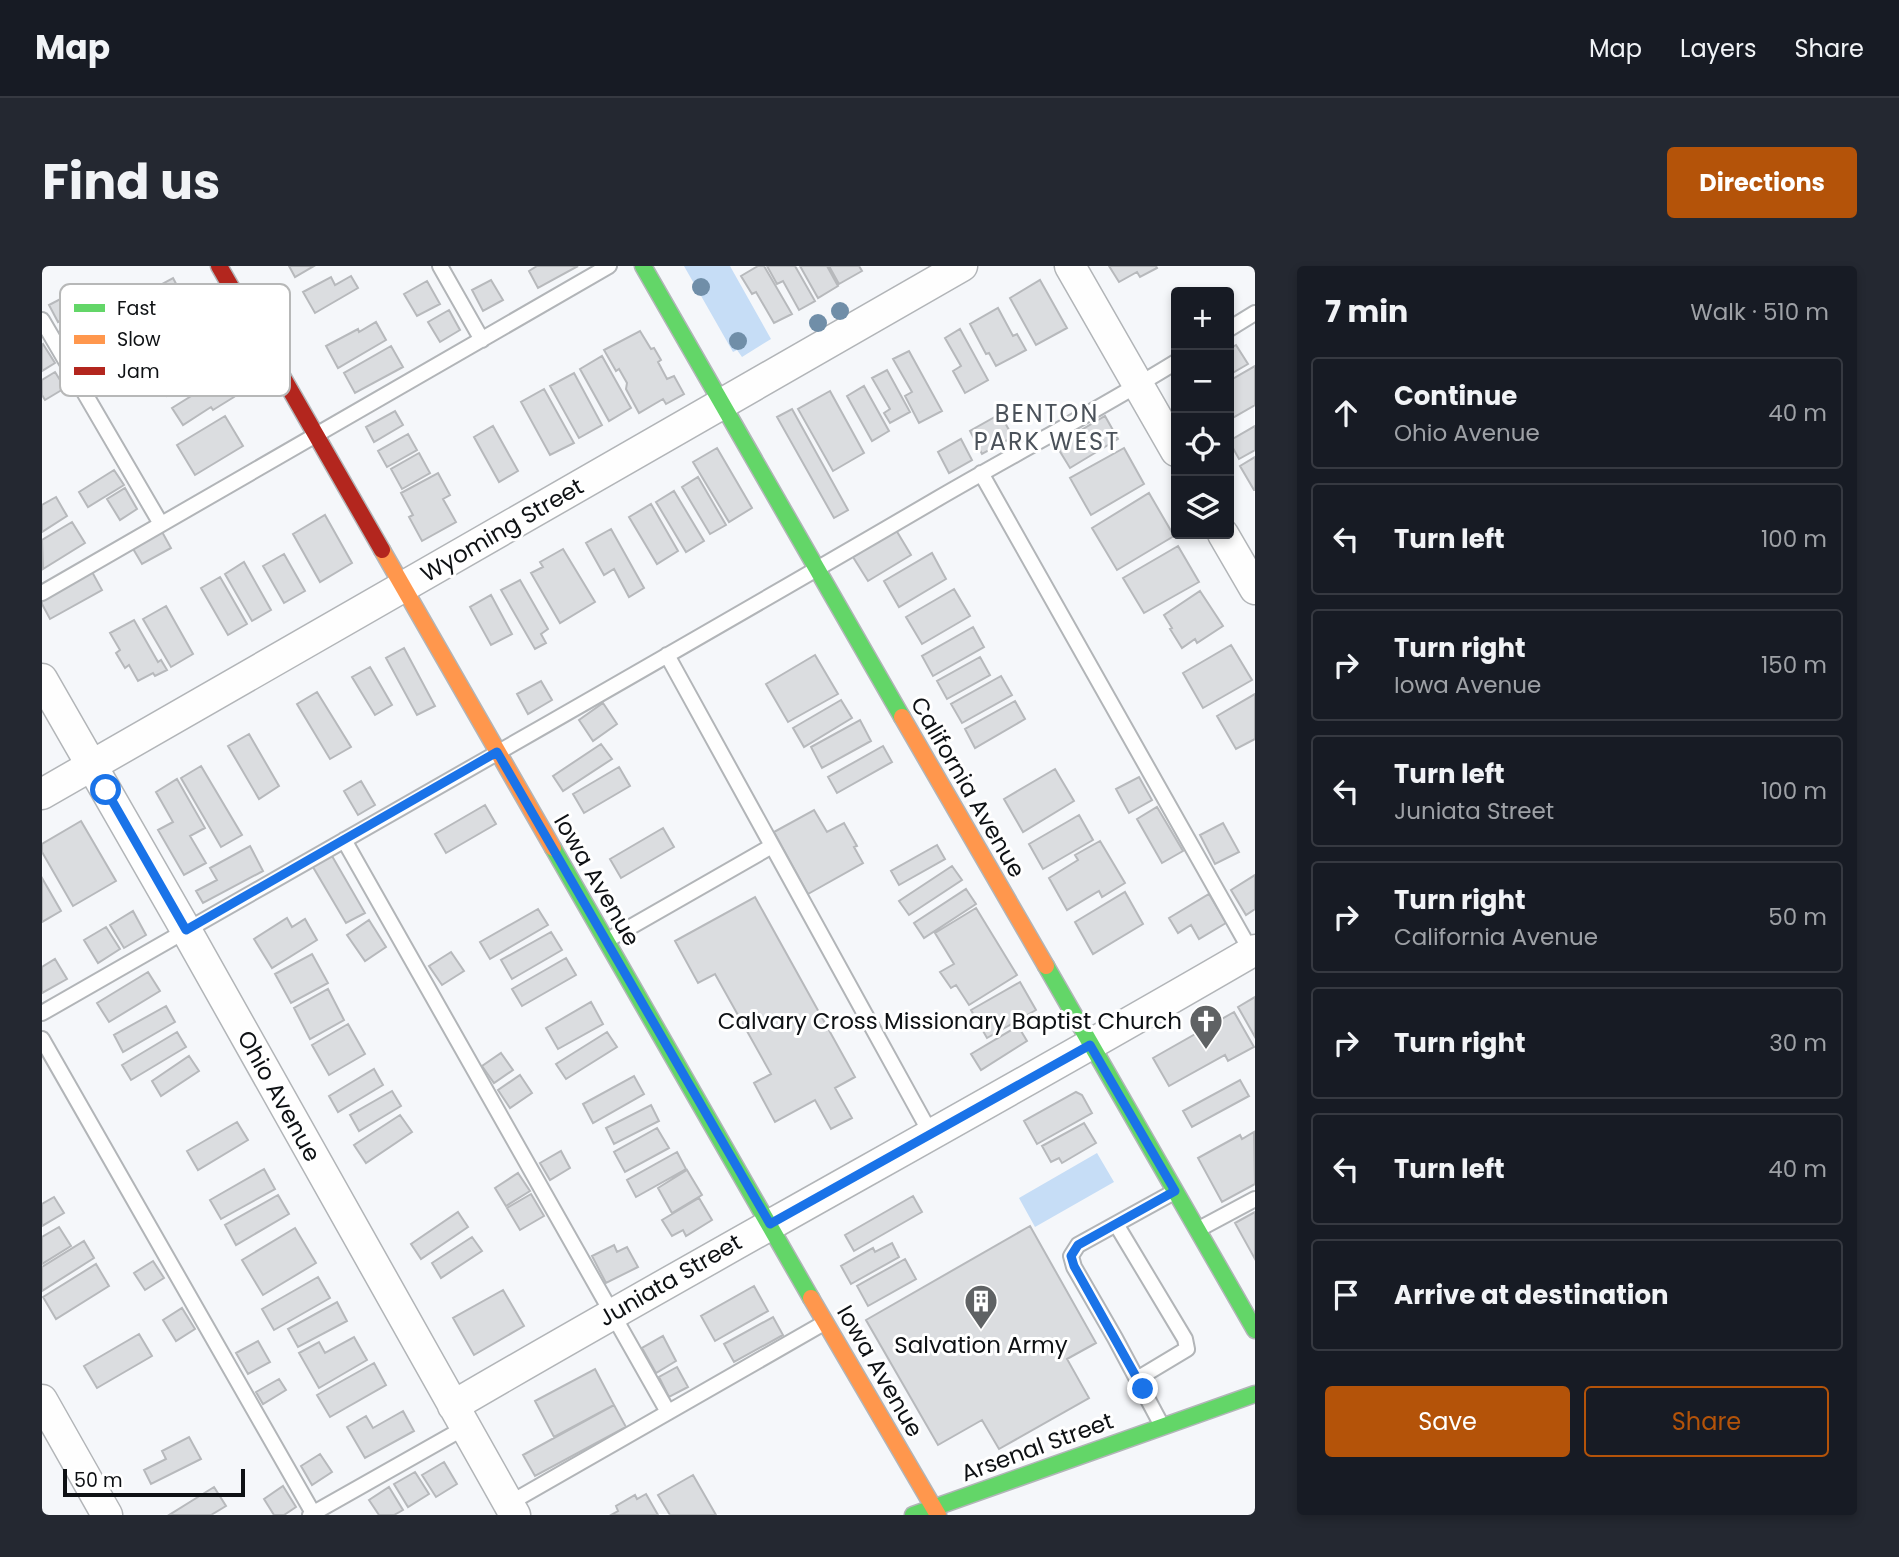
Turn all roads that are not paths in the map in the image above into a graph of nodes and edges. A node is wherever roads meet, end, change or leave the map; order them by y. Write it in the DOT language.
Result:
graph roads {
  1 [pos="219,266"];
  2 [pos="439,266"];
  3 [pos="609,266"];
  4 [pos="643,266"];
  5 [pos="962,266"];
  6 [pos="1070,266"];
  7 [pos="229,284"];
  8 [pos="1255,313"];
  9 [pos="42,320"];
  10 [pos="1234,326"];
  11 [pos="482,340"];
  12 [pos="60,351"];
  13 [pos="1171,365"];
  14 [pos="1138,385"];
  15 [pos="290,390"];
  16 [pos="86,396"];
  17 [pos="722,404"];
  18 [pos="316,435"];
  19 [pos="1171,443"];
  20 [pos="981,473"];
  21 [pos="161,524"];
  22 [pos="1226,539"];
  23 [pos="816,569"];
  24 [pos="403,587"];
  25 [pos="1255,589"];
  26 [pos="42,593"];
  27 [pos="667,655"];
  28 [pos="42,679"];
  29 [pos="497,752"];
  30 [pos="92,765"];
  31 [pos="42,794"];
  32 [pos="344,840"];
  33 [pos="772,846"];
  34 [pos="186,930"];
  35 [pos="606,941"];
  36 [pos="1254,954"];
  37 [pos="42,1013"];
  38 [pos="42,1039"];
  39 [pos="1090,1045"];
  40 [pos="931,1134"];
  41 [pos="1175,1191"];
  42 [pos="1255,1199"];
  43 [pos="770,1224"];
  44 [pos="1116,1224"];
  45 [pos="1198,1230"];
  46 [pos="611,1313"];
  47 [pos="825,1322"];
  48 [pos="1255,1330"];
  49 [pos="1137,1379"];
  50 [pos="1255,1394"];
  51 [pos="42,1400"];
  52 [pos="668,1412"];
  53 [pos="458,1417"];
  54 [pos="1162,1427"];
  55 [pos="511,1509"];
  56 [pos="936,1511"];
  57 [pos="312,1514"];
  58 [pos="107,1515"];
  59 [pos="913,1515"];
  1 -- 7 [label="street, Iowa Avenue"];
  2 -- 11 [label="lane"];
  3 -- 11 [label="lane"];
  4 -- 17 [label="street, California Avenue"];
  5 -- 17 [label="street, Wyoming Street"];
  6 -- 14 [label="street"];
  8 -- 10 [label="lane"];
  9 -- 12 [label="lane"];
  11 -- 18 [label="lane"];
  13 -- 14 [label="lane"];
  14 -- 19 [label="street"];
  14 -- 20 [label="lane"];
  15 -- 18 [label="street, Iowa Avenue"];
  16 -- 21 [label="lane"];
  17 -- 23 [label="street, California Avenue"];
  17 -- 24 [label="street, Wyoming Street"];
  18 -- 21 [label="lane"];
  18 -- 24 [label="street, Iowa Avenue"];
  20 -- 23 [label="lane"];
  20 -- 36 [label="lane"];
  21 -- 26 [label="lane"];
  22 -- 25 [label="street"];
  23 -- 27 [label="lane"];
  23 -- 39 [label="street, California Avenue"];
  24 -- 29 [label="street, Iowa Avenue"];
  24 -- 30 [label="street, Wyoming Street"];
  27 -- 29 [label="lane"];
  27 -- 33 [label="lane"];
  28 -- 30 [label="street, Ohio Avenue"];
  29 -- 32 [label="lane"];
  29 -- 35 [label="street, Iowa Avenue"];
  30 -- 31 [label="street, Wyoming Street"];
  30 -- 34 [label="street, Ohio Avenue"];
  32 -- 34 [label="lane"];
  32 -- 46 [label="lane"];
  33 -- 35 [label="lane"];
  33 -- 40 [label="lane"];
  34 -- 37 [label="lane"];
  34 -- 53 [label="street, Ohio Avenue"];
  35 -- 43 [label="street, Iowa Avenue"];
  36 -- 39 [label="street, Juniata Street"];
  38 -- 57 [label="lane"];
  39 -- 40 [label="street, Juniata Street"];
  39 -- 41 [label="street, California Avenue"];
  40 -- 43 [label="street, Juniata Street"];
  41 -- 44 [label="lane"];
  41 -- 45 [label="street, California Avenue"];
  42 -- 45 [label="lane"];
  43 -- 46 [label="street, Juniata Street"];
  43 -- 47 [label="street, Iowa Avenue"];
  44 -- 49 [label="lane"];
  44 -- 49 [label="lane"];
  45 -- 48 [label="street, California Avenue"];
  46 -- 52 [label="lane"];
  46 -- 53 [label="street, Juniata Street"];
  47 -- 52 [label="lane"];
  47 -- 56 [label="street, Iowa Avenue"];
  49 -- 54 [label="lane"];
  50 -- 54 [label="street, Arsenal Street"];
  51 -- 58 [label="street"];
  52 -- 55 [label="lane"];
  53 -- 55 [label="street, Ohio Avenue"];
  53 -- 57 [label="lane"];
  54 -- 56 [label="street, Arsenal Street"];
  56 -- 59 [label="street, Arsenal Street"];
}
